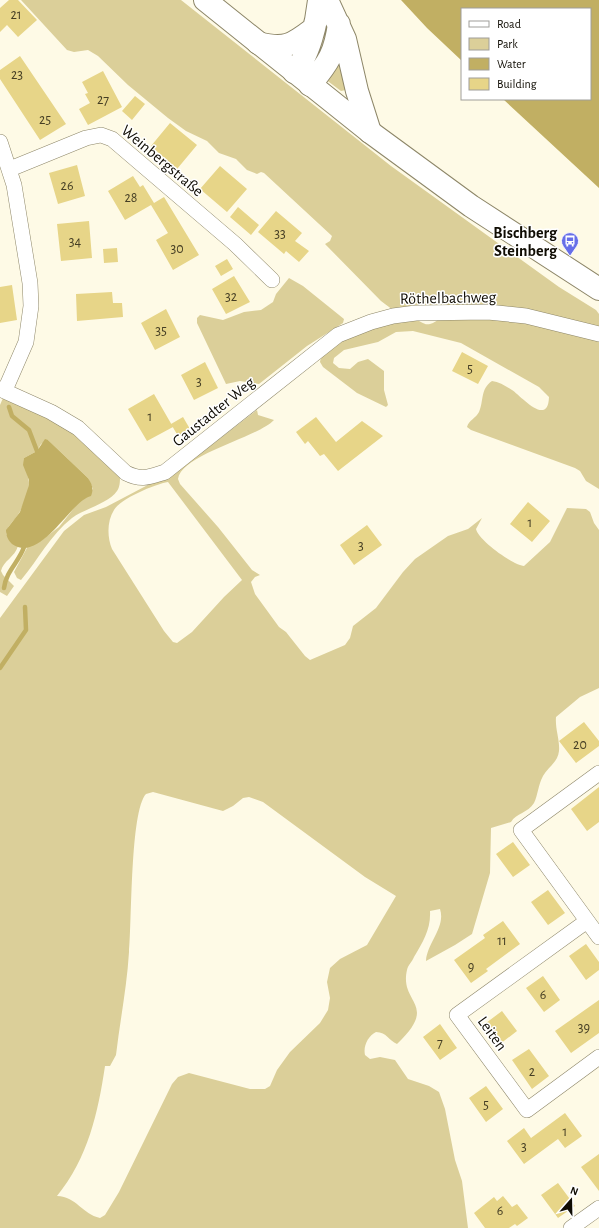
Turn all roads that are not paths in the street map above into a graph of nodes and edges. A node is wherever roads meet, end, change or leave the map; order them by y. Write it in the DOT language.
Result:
graph roads {
  1 [pos="204,0"];
  2 [pos="319,0"];
  3 [pos="327,0"];
  4 [pos="339,24"];
  5 [pos="313,29"];
  6 [pos="258,43"];
  7 [pos="302,78"];
  8 [pos="370,132"];
  9 [pos="0,142"];
  10 [pos="10,169"];
  11 [pos="272,280"];
  12 [pos="599,289"];
  13 [pos="599,334"];
  14 [pos="307,359"];
  15 [pos="3,390"];
  16 [pos="599,773"];
  17 [pos="592,920"];
  18 [pos="599,936"];
  19 [pos="599,1057"];
  20 [pos="599,1208"];
  21 [pos="572,1228"];
  1 -- 6 [label="street"];
  2 -- 5 [label="street"];
  3 -- 4 [label="street"];
  4 -- 7 [label="street"];
  4 -- 8 [label="street"];
  5 -- 6 [label="street"];
  5 -- 7 [label="street"];
  6 -- 7 [label="street"];
  7 -- 8 [label="street"];
  8 -- 12 [label="street"];
  9 -- 10 [label="street"];
  10 -- 11 [label="street, Weinbergstraße"];
  10 -- 15 [label="street"];
  13 -- 14 [label="street, Röthelbachweg"];
  14 -- 15 [label="street, Gaustadter Weg"];
  16 -- 17 [label="street"];
  17 -- 18 [label="street"];
  17 -- 19 [label="street, Leiten"];
  20 -- 21 [label="street"];
}
